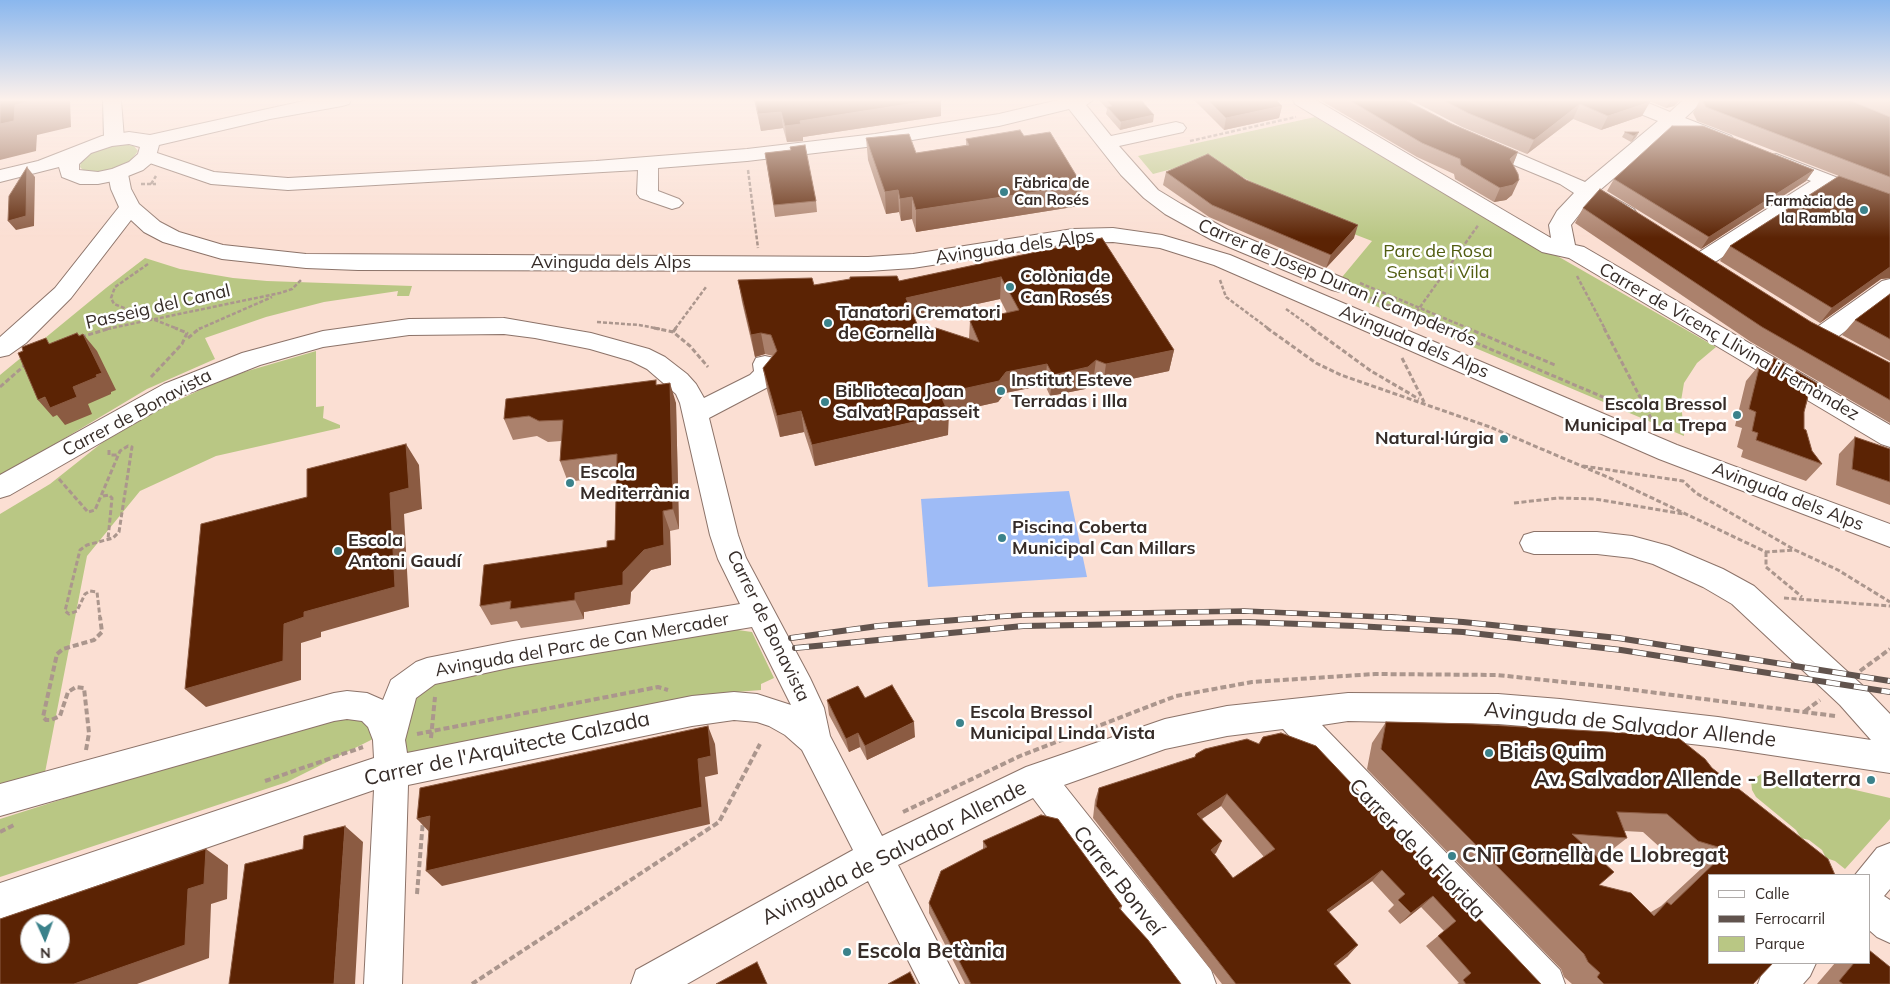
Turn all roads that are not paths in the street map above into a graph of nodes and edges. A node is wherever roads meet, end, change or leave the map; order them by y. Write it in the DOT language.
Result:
graph roads {
  1 [pos="92,146"];
  2 [pos="144,146"];
  3 [pos="158,146"];
  4 [pos="824,146"];
  5 [pos="1108,146"];
  6 [pos="1382,146"];
  7 [pos="1484,146"];
  8 [pos="1640,146"];
  9 [pos="1740,146"];
  10 [pos="148,149"];
  11 [pos="72,162"];
  12 [pos="648,163"];
  13 [pos="118,174"];
  14 [pos="0,176"];
  15 [pos="0,180"];
  16 [pos="1826,180"];
  17 [pos="1588,190"];
  18 [pos="672,203"];
  19 [pos="1890,205"];
  20 [pos="130,206"];
  21 [pos="1645,226"];
  22 [pos="1566,250"];
  23 [pos="1701,261"];
  24 [pos="1348,283"];
  25 [pos="1890,286"];
  26 [pos="1844,348"];
  27 [pos="0,349"];
  28 [pos="765,364"];
  29 [pos="697,413"];
  30 [pos="1890,436"];
  31 [pos="0,488"];
  32 [pos="1890,536"];
  33 [pos="1534,543"];
  34 [pos="759,613"];
  35 [pos="1289,713"];
  36 [pos="1662,726"];
  37 [pos="1890,737"];
  38 [pos="814,739"];
  39 [pos="390,755"];
  40 [pos="1686,757"];
  41 [pos="1890,758"];
  42 [pos="1038,778"];
  43 [pos="0,800"];
  44 [pos="876,857"];
  45 [pos="1890,861"];
  46 [pos="1870,885"];
  47 [pos="0,901"];
  48 [pos="1870,908"];
  49 [pos="1890,924"];
  50 [pos="1796,964"];
  51 [pos="383,984"];
  52 [pos="650,984"];
  53 [pos="940,984"];
  54 [pos="1197,984"];
  55 [pos="1546,984"];
  56 [pos="1777,984"];
  1 -- 11 [label="street"];
  2 -- 10 [label="street"];
  3 -- 10 [label="street"];
  4 -- 12 [label="street"];
  5 -- 24 [label="street, Carrer de Josep Duran i Campderrós"];
  6 -- 22 [label="street, Carrer de Vicenç Llivina i Fernàndez"];
  7 -- 17 [label="street"];
  8 -- 17 [label="street"];
  9 -- 16 [label="street"];
  10 -- 12 [label="street"];
  10 -- 13 [label="street"];
  11 -- 13 [label="street"];
  11 -- 14 [label="street"];
  11 -- 15 [label="street"];
  12 -- 18 [label="street"];
  13 -- 20 [label="street, Avinguda dels Alps"];
  16 -- 19 [label="street"];
  16 -- 23 [label="street"];
  17 -- 21 [label="street"];
  17 -- 22 [label="street"];
  20 -- 27 [label="street"];
  20 -- 32 [label="street, Avinguda dels Alps"];
  22 -- 30 [label="street, Carrer de Vicenç Llivina i Fernàndez"];
  25 -- 26 [label="street"];
  28 -- 29 [label="street"];
  29 -- 31 [label="street, Carrer de Bonavista"];
  29 -- 34 [label="street, Carrer de Bonavista"];
  33 -- 37 [label="street"];
  34 -- 38 [label="street, Carrer de Bonavista"];
  34 -- 39 [label="street, Avinguda del Parc de Can Mercader"];
  35 -- 36 [label="street, Avinguda de Salvador Allende"];
  35 -- 42 [label="street, Avinguda de Salvador Allende"];
  35 -- 55 [label="street, Carrer de la Florida"];
  36 -- 40 [label="street"];
  36 -- 41 [label="street, Avinguda de Salvador Allende"];
  38 -- 39 [label="street, Carrer de l'Arquitecte Calzada"];
  38 -- 44 [label="street, Carrer de Bonavista"];
  39 -- 43 [label="street"];
  39 -- 47 [label="street, Carrer de l'Arquitecte Calzada"];
  39 -- 51 [label="street"];
  42 -- 44 [label="street, Avinguda de Salvador Allende"];
  42 -- 54 [label="street, Carrer Bonveí"];
  44 -- 52 [label="street, Avinguda de Salvador Allende"];
  44 -- 53 [label="street, Carrer de Bonavista"];
  45 -- 46 [label="street"];
  48 -- 49 [label="street"];
  50 -- 56 [label="street"];
}
